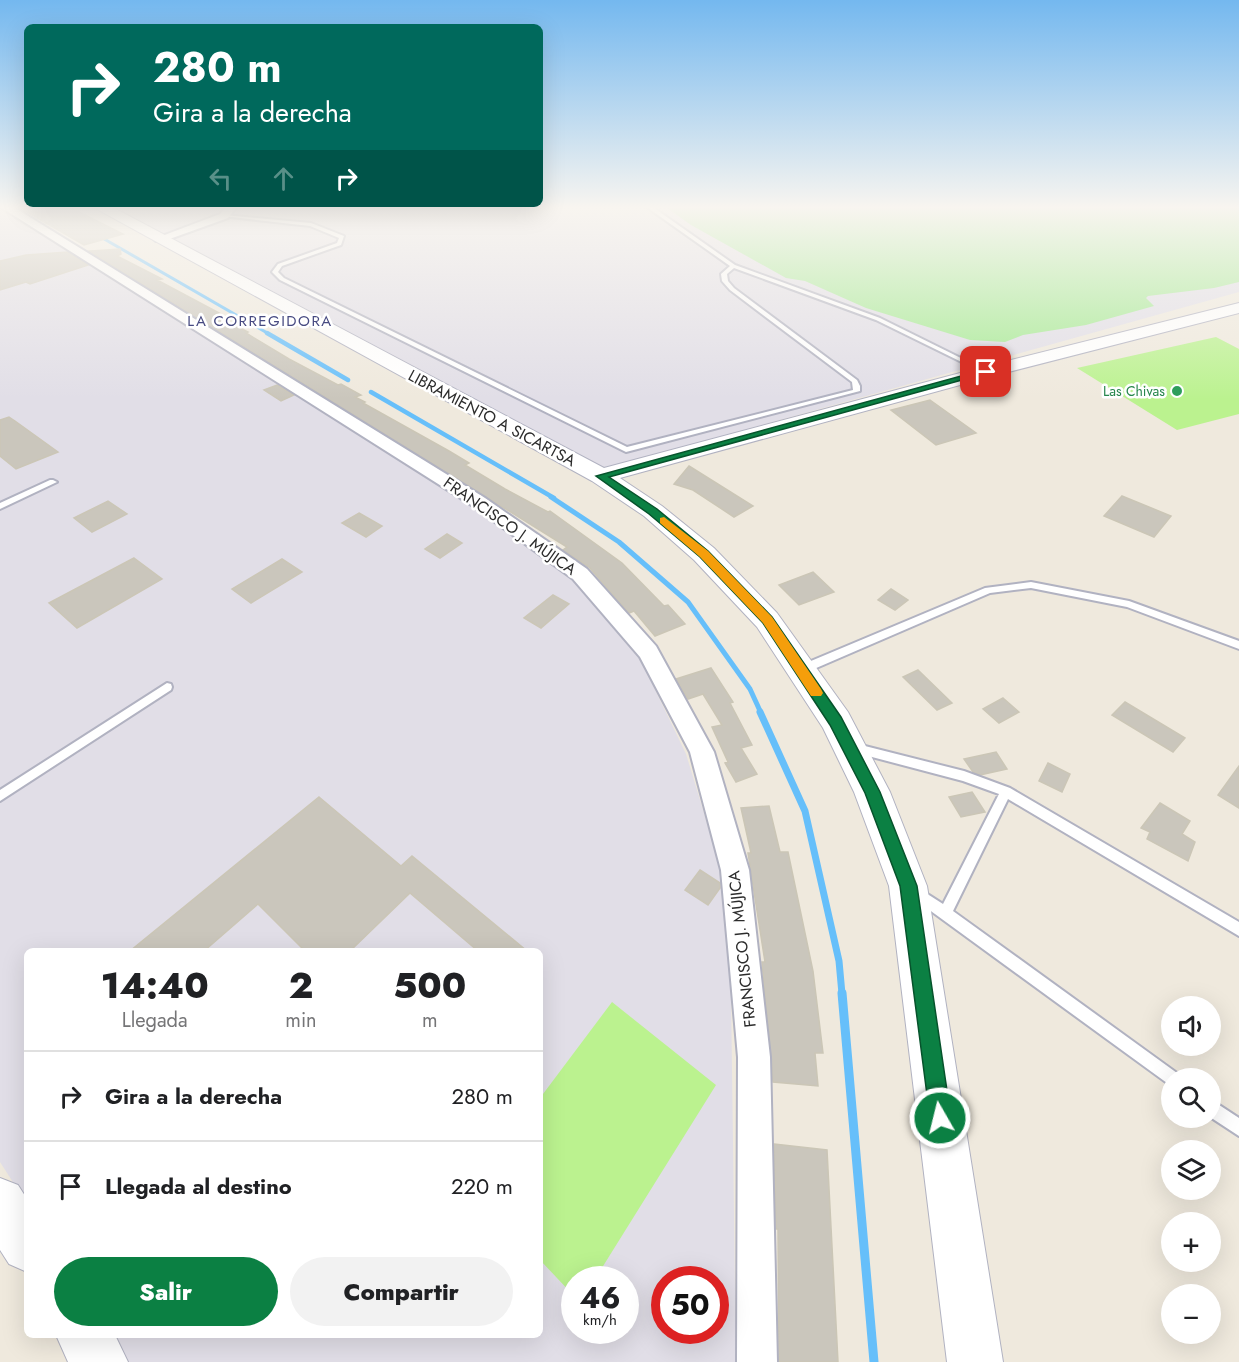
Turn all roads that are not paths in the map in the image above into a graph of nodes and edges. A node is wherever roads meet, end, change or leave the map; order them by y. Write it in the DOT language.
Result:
graph roads {
  1 [pos="109,272"];
  2 [pos="221,272"];
  3 [pos="275,272"];
  4 [pos="727,272"];
  5 [pos="748,272"];
  6 [pos="1239,308"];
  7 [pos="986,372"];
  8 [pos="601,476"];
  9 [pos="53,482"];
  10 [pos="0,506"];
  11 [pos="1239,645"];
  12 [pos="801,670"];
  13 [pos="167,687"];
  14 [pos="849,747"];
  15 [pos="1006,792"];
  16 [pos="0,796"];
  17 [pos="908,886"];
  18 [pos="945,913"];
  19 [pos="1239,929"];
  20 [pos="1161,1070"];
  21 [pos="1221,1115"];
  22 [pos="1239,1128"];
  23 [pos="0,1203"];
  24 [pos="24,1241"];
  25 [pos="85,1338"];
  26 [pos="100,1362"];
  27 [pos="758,1362"];
  28 [pos="975,1362"];
  1 -- 27 [label="street, FRANCISCO J. MÚJICA"];
  2 -- 8 [label="main road, LIBRAMIENTO A SICARTSA"];
  3 -- 4 [label="lane"];
  5 -- 7 [label="lane"];
  6 -- 7 [label="main road"];
  7 -- 8 [label="main road"];
  8 -- 12 [label="main road, LIBRAMIENTO A SICARTSA"];
  9 -- 10 [label="lane"];
  11 -- 12 [label="lane"];
  12 -- 14 [label="main road, LIBRAMIENTO A SICARTSA"];
  13 -- 16 [label="lane"];
  14 -- 15 [label="lane"];
  14 -- 17 [label="main road, LIBRAMIENTO A SICARTSA"];
  15 -- 18 [label="lane"];
  15 -- 19 [label="lane"];
  17 -- 18 [label="lane"];
  17 -- 28 [label="main road, LIBRAMIENTO A SICARTSA"];
  18 -- 20 [label="lane"];
  21 -- 22 [label="lane"];
  23 -- 24 [label="main road"];
  25 -- 26 [label="main road"];
}
